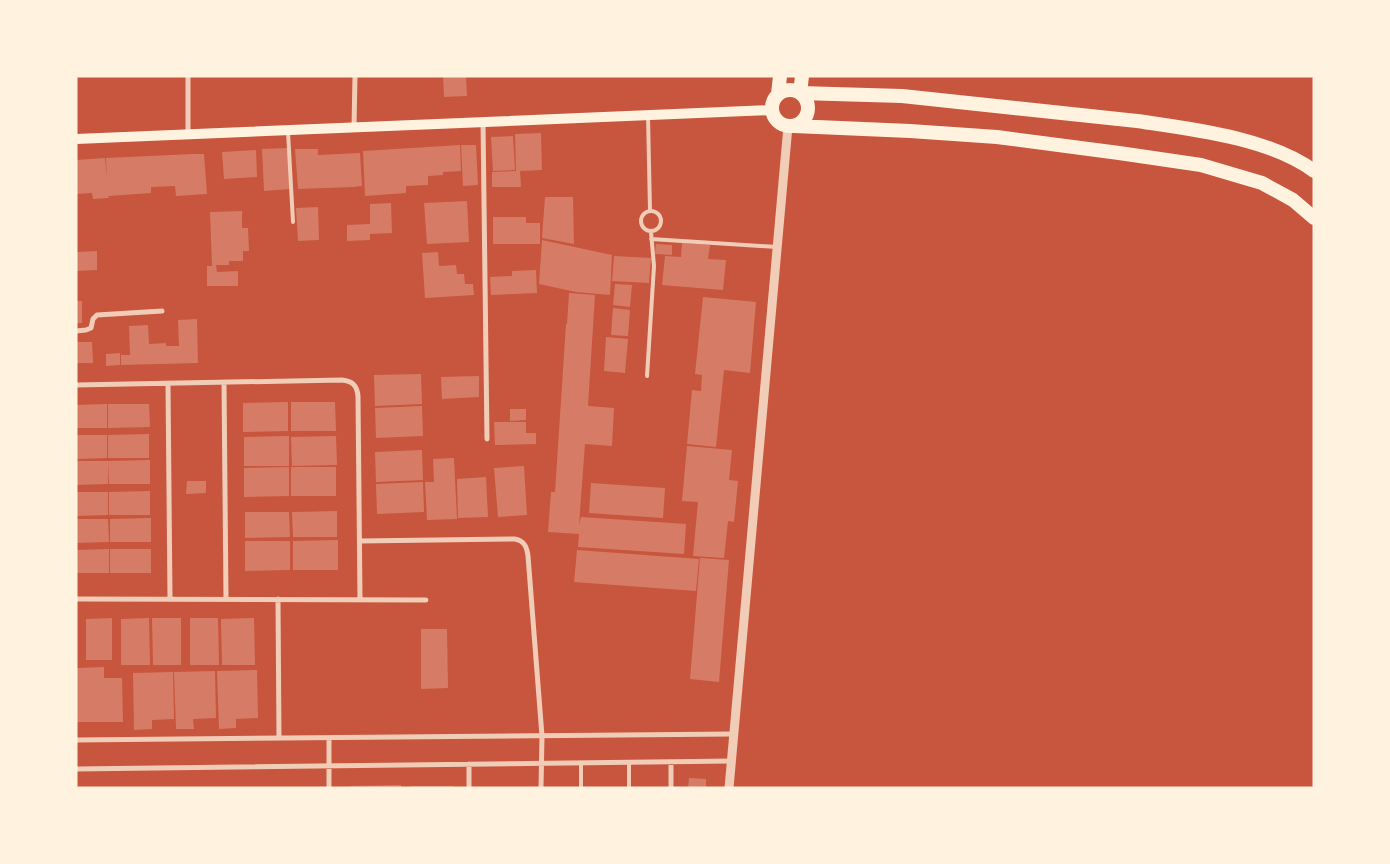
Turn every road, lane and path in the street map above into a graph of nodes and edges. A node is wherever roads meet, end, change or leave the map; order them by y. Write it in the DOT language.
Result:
graph roads {
  1 [pos="188,76"];
  2 [pos="355,76"];
  3 [pos="780,76"];
  4 [pos="802,76"];
  5 [pos="800,93"];
  6 [pos="778,94"];
  7 [pos="772,110"];
  8 [pos="648,115"];
  9 [pos="483,122"];
  10 [pos="791,126"];
  11 [pos="354,127"];
  12 [pos="288,130"];
  13 [pos="188,134"];
  14 [pos="76,139"];
  15 [pos="1314,171"];
  16 [pos="650,211"];
  17 [pos="1314,218"];
  18 [pos="293,222"];
  19 [pos="651,232"];
  20 [pos="651,239"];
  21 [pos="777,247"];
  22 [pos="162,311"];
  23 [pos="76,331"];
  24 [pos="647,376"];
  25 [pos="224,382"];
  26 [pos="168,384"];
  27 [pos="76,385"];
  28 [pos="486,439"];
  29 [pos="360,541"];
  30 [pos="76,599"];
  31 [pos="170,599"];
  32 [pos="226,599"];
  33 [pos="278,599"];
  34 [pos="360,600"];
  35 [pos="426,600"];
  36 [pos="734,734"];
  37 [pos="542,736"];
  38 [pos="279,738"];
  39 [pos="328,738"];
  40 [pos="76,740"];
  41 [pos="731,761"];
  42 [pos="629,762"];
  43 [pos="671,762"];
  44 [pos="581,763"];
  45 [pos="469,764"];
  46 [pos="542,764"];
  47 [pos="328,766"];
  48 [pos="76,769"];
  49 [pos="329,788"];
  50 [pos="469,788"];
  51 [pos="541,788"];
  52 [pos="581,788"];
  53 [pos="629,788"];
  54 [pos="671,788"];
  55 [pos="729,788"];
  1 -- 13 [label="street"];
  2 -- 11 [label="street"];
  3 -- 6 [label="highway"];
  4 -- 5 [label="highway"];
  5 -- 6 [label="highway"];
  5 -- 10 [label="highway"];
  5 -- 15 [label="highway"];
  6 -- 7 [label="highway"];
  7 -- 8 [label="main road"];
  7 -- 10 [label="highway"];
  8 -- 9 [label="main road"];
  8 -- 16 [label="lane"];
  9 -- 11 [label="main road"];
  9 -- 28 [label="street"];
  10 -- 17 [label="highway"];
  10 -- 21 [label="street"];
  11 -- 12 [label="main road"];
  12 -- 13 [label="main road"];
  12 -- 18 [label="lane"];
  13 -- 14 [label="main road"];
  16 -- 19 [label="lane"];
  16 -- 19 [label="lane"];
  19 -- 20 [label="lane"];
  20 -- 21 [label="lane"];
  20 -- 24 [label="lane"];
  21 -- 36 [label="street"];
  22 -- 23 [label="street"];
  25 -- 26 [label="street"];
  25 -- 29 [label="street"];
  25 -- 32 [label="street"];
  26 -- 27 [label="street"];
  26 -- 31 [label="street"];
  29 -- 34 [label="street"];
  29 -- 37 [label="street"];
  30 -- 31 [label="street"];
  31 -- 32 [label="street"];
  32 -- 33 [label="street"];
  33 -- 34 [label="street"];
  33 -- 38 [label="street"];
  34 -- 35 [label="street"];
  36 -- 37 [label="street"];
  36 -- 41 [label="street"];
  37 -- 39 [label="street"];
  37 -- 46 [label="street"];
  38 -- 39 [label="street"];
  38 -- 40 [label="street"];
  39 -- 47 [label="street"];
  41 -- 43 [label="street"];
  41 -- 55 [label="street"];
  42 -- 43 [label="street"];
  42 -- 44 [label="street"];
  42 -- 53 [label="lane"];
  43 -- 54 [label="street"];
  44 -- 46 [label="street"];
  44 -- 52 [label="lane"];
  45 -- 46 [label="street"];
  45 -- 47 [label="street"];
  45 -- 50 [label="street"];
  46 -- 51 [label="street"];
  47 -- 48 [label="street"];
  47 -- 49 [label="street"];
}
